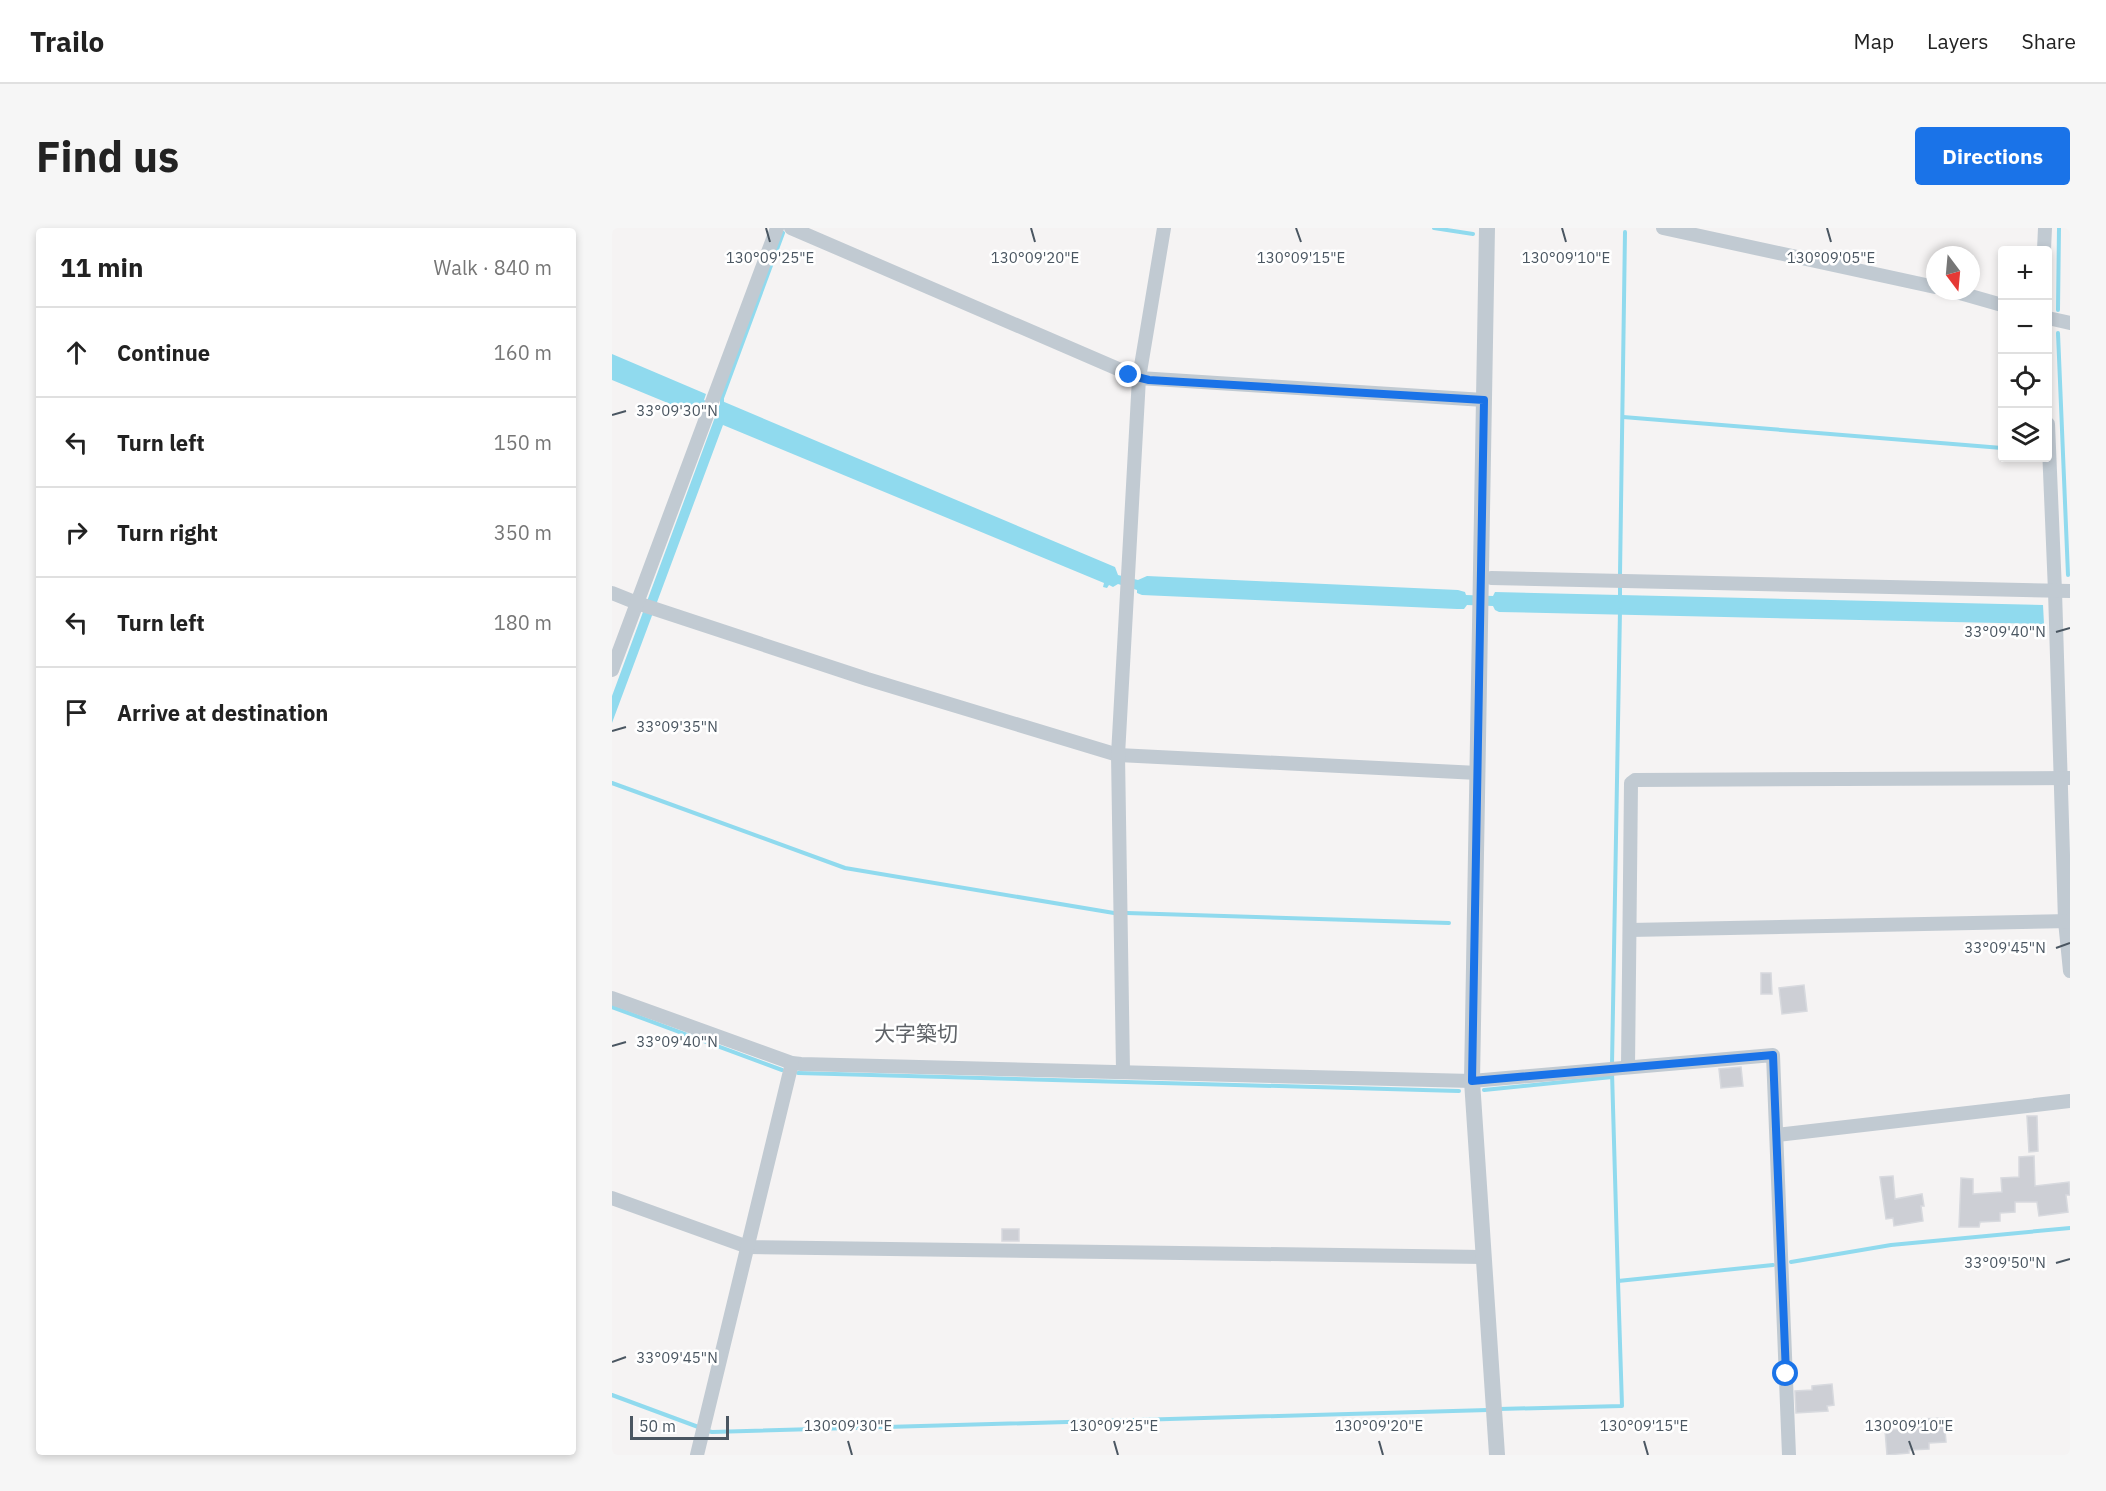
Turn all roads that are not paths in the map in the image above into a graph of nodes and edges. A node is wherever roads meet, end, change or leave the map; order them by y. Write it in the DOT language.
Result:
graph roads {
  1 [pos="777,228"];
  2 [pos="791,228"];
  3 [pos="1164,228"];
  4 [pos="1488,228"];
  5 [pos="1663,228"];
  6 [pos="2045,228"];
  7 [pos="2044,246"];
  8 [pos="1926,285"];
  9 [pos="1980,299"];
  10 [pos="1998,304"];
  11 [pos="2052,319"];
  12 [pos="2070,323"];
  13 [pos="1138,378"];
  14 [pos="1484,400"];
  15 [pos="2051,462"];
  16 [pos="1486,583"];
  17 [pos="2063,591"];
  18 [pos="612,593"];
  19 [pos="646,606"];
  20 [pos="612,670"];
  21 [pos="1118,755"];
  22 [pos="1478,773"];
  23 [pos="2065,778"];
  24 [pos="2068,921"];
  25 [pos="1630,930"];
  26 [pos="2070,971"];
  27 [pos="612,998"];
  28 [pos="792,1063"];
  29 [pos="1617,1068"];
  30 [pos="1123,1071"];
  31 [pos="1472,1081"];
  32 [pos="2070,1101"];
  33 [pos="1776,1135"];
  34 [pos="612,1198"];
  35 [pos="748,1247"];
  36 [pos="1483,1257"];
  37 [pos="697,1455"];
  38 [pos="1497,1455"];
  39 [pos="1789,1455"];
  1 -- 19 [label="street"];
  2 -- 13 [label="street"];
  3 -- 13 [label="street"];
  4 -- 14 [label="street"];
  5 -- 8 [label="street"];
  6 -- 7 [label="street"];
  9 -- 10 [label="street"];
  11 -- 12 [label="street"];
  13 -- 14 [label="street"];
  13 -- 21 [label="street"];
  14 -- 16 [label="street"];
  15 -- 17 [label="street"];
  16 -- 17 [label="street"];
  16 -- 22 [label="street"];
  17 -- 23 [label="street"];
  18 -- 19 [label="street"];
  19 -- 20 [label="street"];
  19 -- 21 [label="street"];
  21 -- 22 [label="street"];
  21 -- 30 [label="street"];
  22 -- 31 [label="street"];
  23 -- 24 [label="street"];
  23 -- 25 [label="street"];
  24 -- 25 [label="street"];
  24 -- 26 [label="street"];
  25 -- 29 [label="street"];
  27 -- 28 [label="street"];
  28 -- 30 [label="street"];
  28 -- 35 [label="street"];
  29 -- 31 [label="street"];
  29 -- 33 [label="street"];
  30 -- 31 [label="street"];
  31 -- 36 [label="street"];
  32 -- 33 [label="street"];
  33 -- 39 [label="street"];
  34 -- 35 [label="street"];
  35 -- 36 [label="street"];
  35 -- 37 [label="street"];
  36 -- 38 [label="street"];
}
